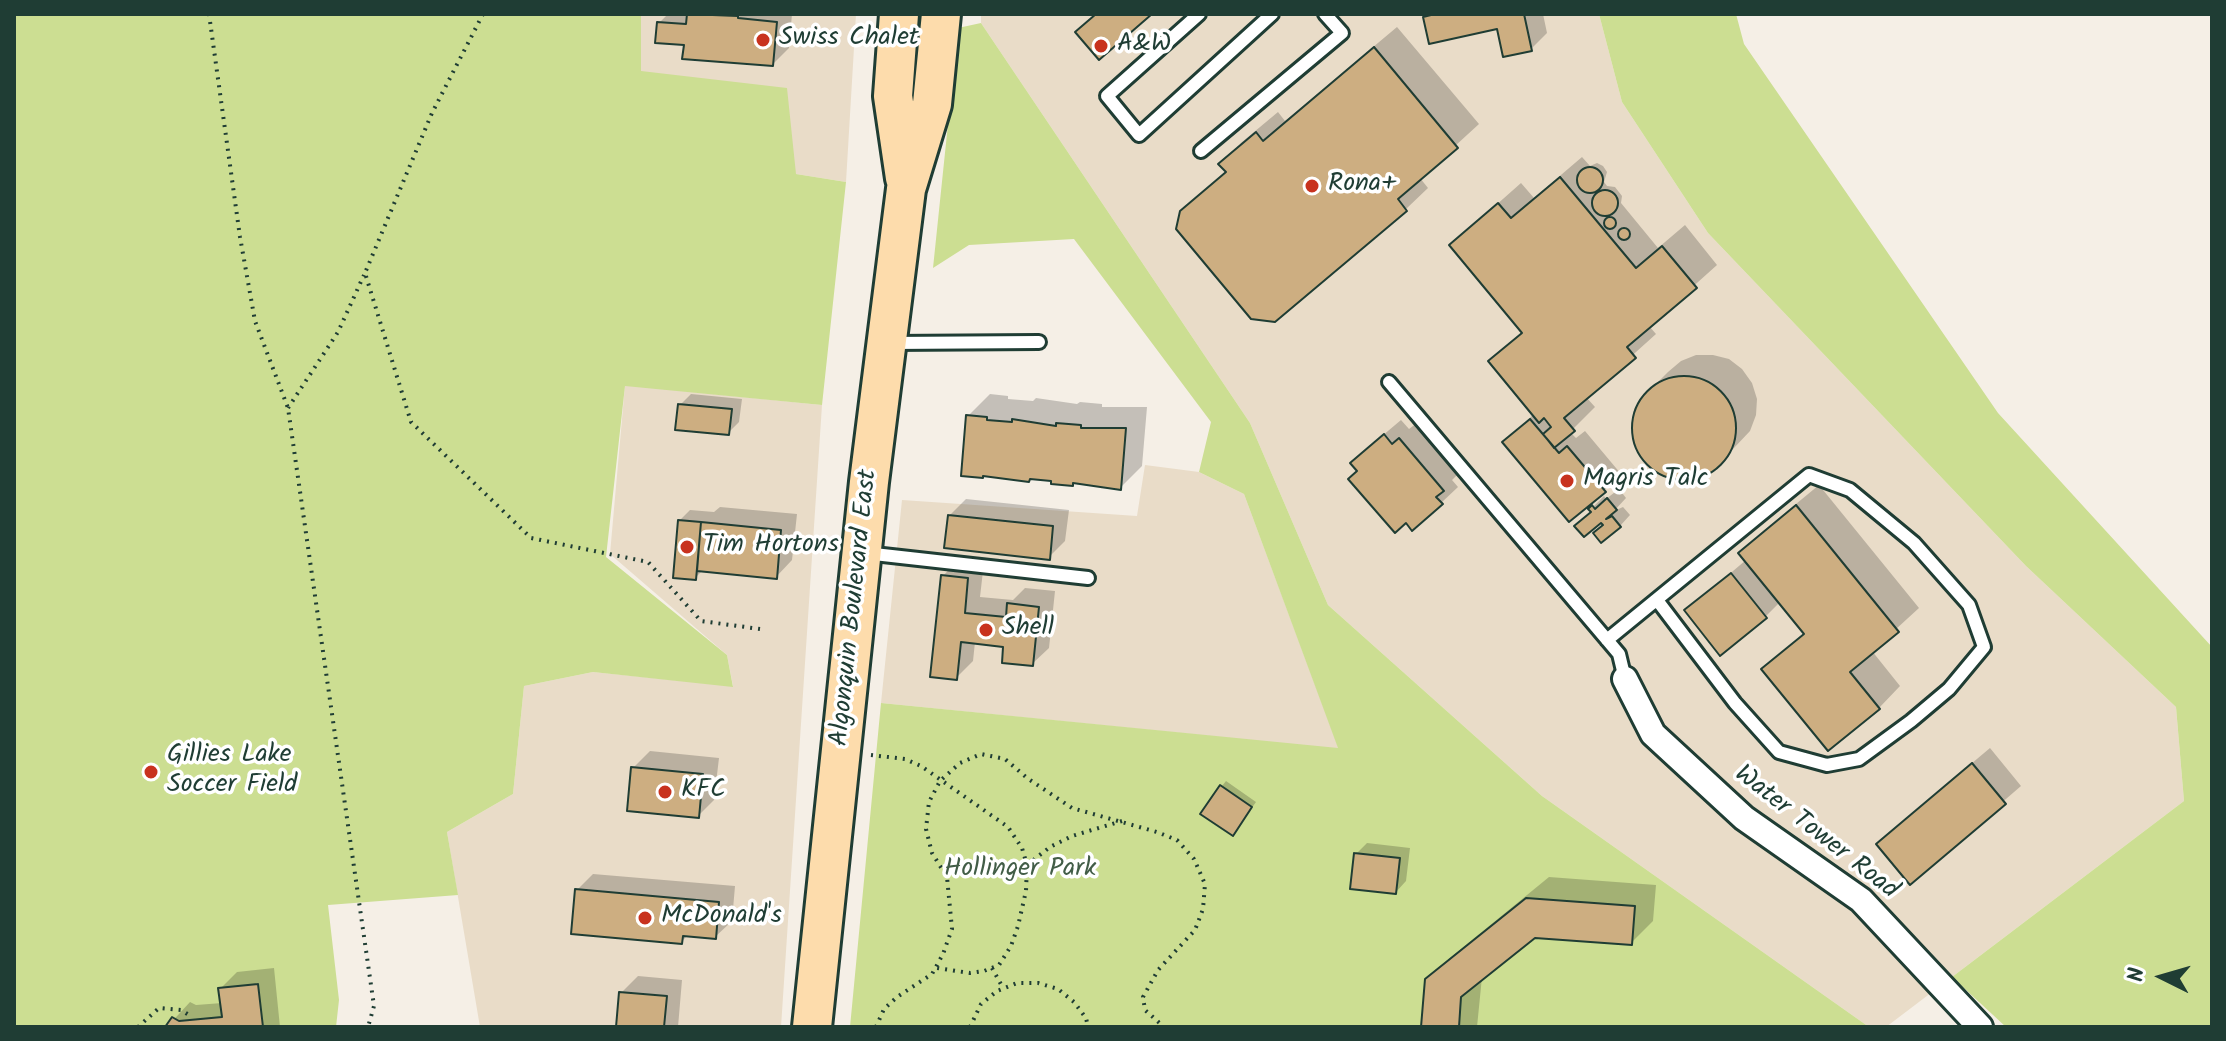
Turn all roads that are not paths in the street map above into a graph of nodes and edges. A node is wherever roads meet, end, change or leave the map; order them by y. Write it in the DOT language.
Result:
graph roads {
  1 [pos="899,14"];
  2 [pos="941,14"];
  3 [pos="1199,14"];
  4 [pos="1250,14"];
  5 [pos="1272,14"];
  6 [pos="1325,14"];
  7 [pos="1259,26"];
  8 [pos="1201,151"];
  9 [pos="906,189"];
  10 [pos="1039,342"];
  11 [pos="887,343"];
  12 [pos="1389,382"];
  13 [pos="862,552"];
  14 [pos="1088,578"];
  15 [pos="1657,600"];
  16 [pos="1607,640"];
  17 [pos="1625,679"];
  18 [pos="812,1027"];
  19 [pos="1980,1027"];
  1 -- 9 [label="main road, Algonquin Boulevard East"];
  2 -- 9 [label="main road, Algonquin Boulevard East"];
  3 -- 7 [label="lane"];
  4 -- 7 [label="lane"];
  5 -- 7 [label="lane"];
  6 -- 8 [label="lane"];
  9 -- 11 [label="main road, Algonquin Boulevard East"];
  10 -- 11 [label="lane"];
  11 -- 13 [label="main road, Algonquin Boulevard East"];
  12 -- 16 [label="lane"];
  13 -- 14 [label="lane"];
  13 -- 18 [label="main road, Algonquin Boulevard East"];
  15 -- 15 [label="lane"];
  15 -- 16 [label="lane"];
  16 -- 17 [label="lane"];
  17 -- 19 [label="street, Water Tower Road"];
}
